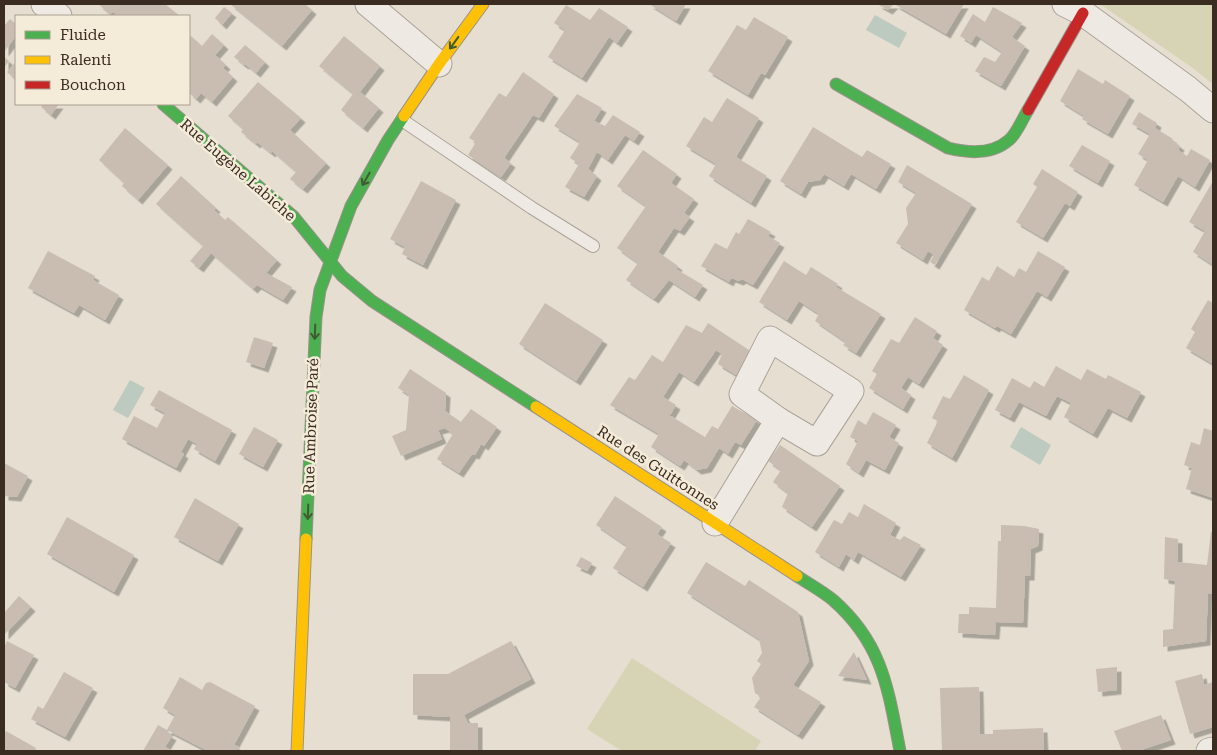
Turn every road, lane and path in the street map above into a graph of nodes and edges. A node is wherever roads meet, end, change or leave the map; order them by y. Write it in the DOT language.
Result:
graph roads {
  1 [pos="44,4"];
  2 [pos="368,4"];
  3 [pos="483,4"];
  4 [pos="1074,8"];
  5 [pos="58,15"];
  6 [pos="440,64"];
  7 [pos="836,84"];
  8 [pos="164,105"];
  9 [pos="1213,110"];
  10 [pos="402,120"];
  11 [pos="593,246"];
  12 [pos="330,262"];
  13 [pos="778,420"];
  14 [pos="715,523"];
  15 [pos="1213,750"];
  16 [pos="297,751"];
  17 [pos="900,751"];
  18 [pos="1209,751"];
  1 -- 5 [label="street"];
  2 -- 6 [label="street"];
  3 -- 6 [label="street, Rue Ambroise Paré, one-way"];
  4 -- 7 [label="street"];
  4 -- 9 [label="street"];
  6 -- 10 [label="street, Rue Ambroise Paré"];
  8 -- 12 [label="street, Rue Eugène Labiche"];
  10 -- 11 [label="lane"];
  10 -- 12 [label="street, Rue Ambroise Paré, one-way"];
  12 -- 14 [label="street, Rue des Guittonnes"];
  12 -- 16 [label="street, Rue Ambroise Paré, one-way"];
  13 -- 14 [label="street"];
  14 -- 17 [label="street, Rue des Guittonnes"];
  15 -- 18 [label="street"];
}
